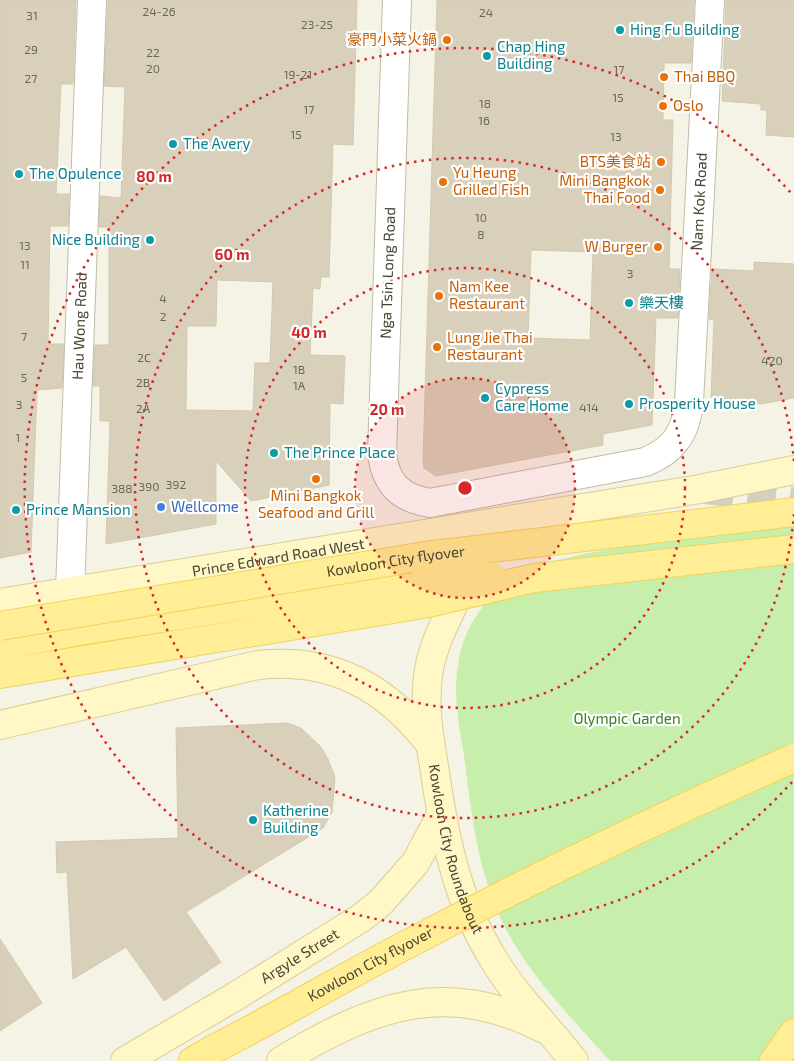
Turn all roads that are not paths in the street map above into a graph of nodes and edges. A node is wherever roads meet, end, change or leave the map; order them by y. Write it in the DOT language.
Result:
graph roads {
  1 [pos="92,0"];
  2 [pos="397,0"];
  3 [pos="710,0"];
  4 [pos="689,403"];
  5 [pos="794,470"];
  6 [pos="794,512"];
  7 [pos="794,549"];
  8 [pos="534,578"];
  9 [pos="70,591"];
  10 [pos="0,603"];
  11 [pos="452,608"];
  12 [pos="0,626"];
  13 [pos="0,646"];
  14 [pos="0,674"];
  15 [pos="0,725"];
  16 [pos="430,744"];
  17 [pos="794,758"];
  18 [pos="441,815"];
  19 [pos="552,1033"];
  20 [pos="794,1033"];
  21 [pos="202,1055"];
  22 [pos="125,1061"];
  23 [pos="281,1061"];
  24 [pos="574,1061"];
  25 [pos="774,1061"];
  1 -- 9 [label="street, Hau Wong Road"];
  2 -- 4 [label="street, Nga Tsin Long Road"];
  3 -- 4 [label="street, Nam Kok Road"];
  5 -- 9 [label="main road, Prince Edward Road West"];
  6 -- 12 [label="main road, Kowloon City flyover, bridge"];
  7 -- 8 [label="main road, Kowloon City flyover"];
  8 -- 13 [label="main road, Kowloon City flyover, bridge"];
  8 -- 14 [label="main road, bridge"];
  9 -- 10 [label="main road, Prince Edward Road West"];
  11 -- 16 [label="main road, Kowloon City Roundabout"];
  15 -- 16 [label="main road"];
  16 -- 18 [label="main road, Kowloon City Roundabout"];
  17 -- 21 [label="main road, Kowloon City flyover, bridge"];
  18 -- 19 [label="main road, Kowloon City Roundabout"];
  18 -- 22 [label="main road, Argyle Street"];
  19 -- 23 [label="main road"];
  19 -- 24 [label="main road, Kowloon City Roundabout"];
  20 -- 25 [label="main road"];
}
